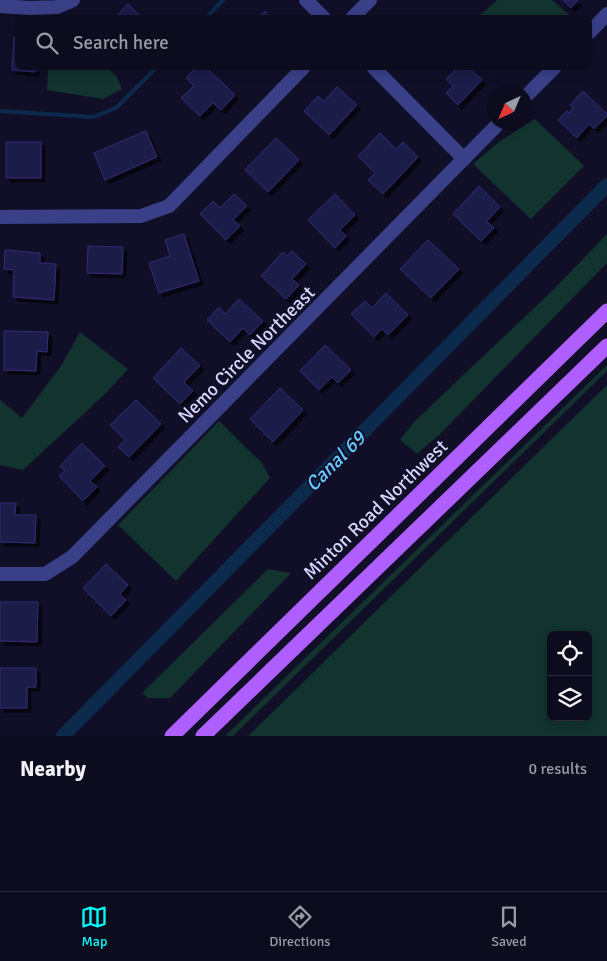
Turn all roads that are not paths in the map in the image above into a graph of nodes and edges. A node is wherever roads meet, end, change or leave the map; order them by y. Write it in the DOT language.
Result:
graph roads {
  1 [pos="73,0"];
  2 [pos="306,0"];
  3 [pos="370,0"];
  4 [pos="0,6"];
  5 [pos="607,14"];
  6 [pos="321,15"];
  7 [pos="355,15"];
  8 [pos="592,30"];
  9 [pos="302,70"];
  10 [pos="376,70"];
  11 [pos="552,70"];
  12 [pos="532,90"];
  13 [pos="492,130"];
  14 [pos="464,159"];
  15 [pos="0,217"];
  16 [pos="607,311"];
  17 [pos="607,346"];
  18 [pos="0,574"];
  19 [pos="172,736"];
  20 [pos="203,736"];
  1 -- 4 [label="street"];
  2 -- 6 [label="street"];
  3 -- 7 [label="street"];
  5 -- 8 [label="street"];
  9 -- 15 [label="street"];
  10 -- 14 [label="street"];
  11 -- 12 [label="street"];
  13 -- 14 [label="street, Nemo Circle Northeast"];
  14 -- 18 [label="street, Nemo Circle Northeast"];
  16 -- 19 [label="main road, Minton Road Northwest"];
  17 -- 20 [label="main road"];
}
